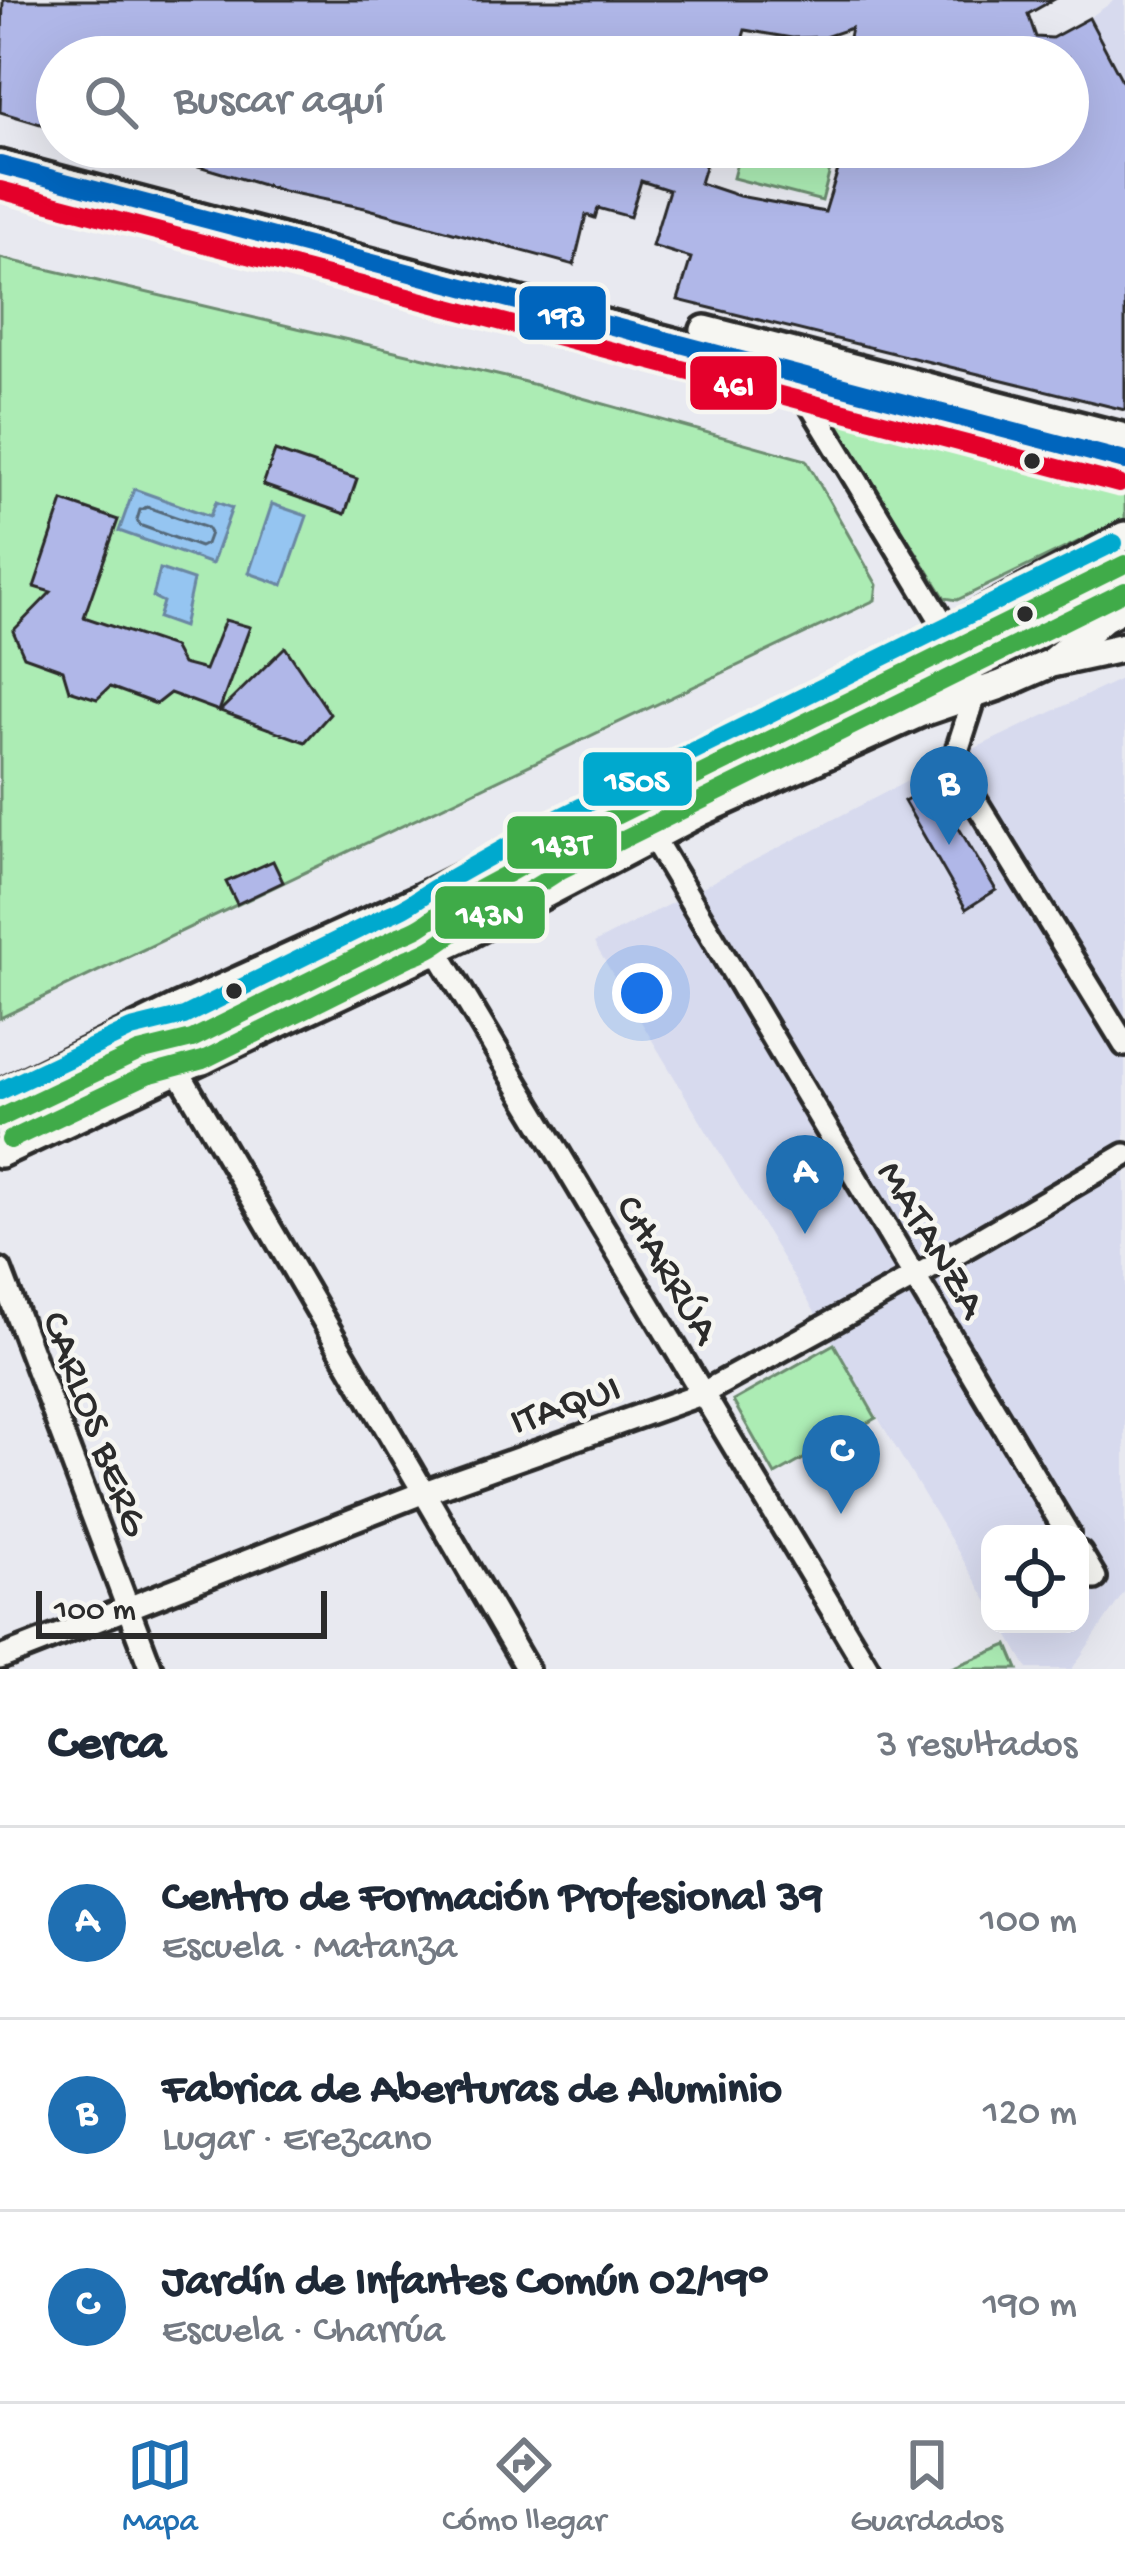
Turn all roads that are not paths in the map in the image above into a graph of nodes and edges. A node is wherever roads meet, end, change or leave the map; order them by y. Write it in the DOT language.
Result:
graph roads {
  1 [pos="0,148"];
  2 [pos="36,157"];
  3 [pos="0,165"];
  4 [pos="78,168"];
  5 [pos="792,374"];
  6 [pos="1125,438"];
  7 [pos="1125,461"];
  8 [pos="1125,536"];
  9 [pos="1125,606"];
  10 [pos="949,631"];
  11 [pos="1125,647"];
  12 [pos="1051,663"];
  13 [pos="976,692"];
  14 [pos="630,791"];
  15 [pos="653,839"];
  16 [pos="415,902"];
  17 [pos="436,950"];
  18 [pos="157,1020"];
  19 [pos="1125,1046"];
  20 [pos="177,1069"];
  21 [pos="0,1095"];
  22 [pos="0,1154"];
  23 [pos="1125,1155"];
  24 [pos="0,1270"];
  25 [pos="913,1278"];
  26 [pos="701,1394"];
  27 [pos="422,1493"];
  28 [pos="1063,1525"];
  29 [pos="1089,1568"];
  30 [pos="1095,1578"];
  31 [pos="128,1611"];
  32 [pos="0,1658"];
  33 [pos="151,1669"];
  34 [pos="527,1669"];
  35 [pos="868,1669"];
  1 -- 2 [label="main road"];
  3 -- 5 [label="main road"];
  4 -- 6 [label="main road"];
  5 -- 7 [label="main road"];
  5 -- 10 [label="street"];
  8 -- 10 [label="main road"];
  9 -- 12 [label="main road"];
  10 -- 13 [label="street"];
  10 -- 14 [label="main road"];
  11 -- 12 [label="main road"];
  12 -- 13 [label="main road"];
  13 -- 15 [label="main road"];
  13 -- 19 [label="street"];
  14 -- 15 [label="street, MATANZA"];
  14 -- 16 [label="main road"];
  15 -- 17 [label="main road"];
  15 -- 25 [label="street, MATANZA"];
  16 -- 17 [label="street, CHARRÚA"];
  16 -- 18 [label="main road"];
  17 -- 20 [label="main road"];
  17 -- 26 [label="street, CHARRÚA"];
  18 -- 20 [label="street"];
  18 -- 21 [label="main road"];
  20 -- 22 [label="main road"];
  20 -- 27 [label="street"];
  23 -- 25 [label="street, ITAQUI"];
  24 -- 31 [label="street, CARLOS BERG"];
  25 -- 26 [label="street, ITAQUI"];
  25 -- 28 [label="street, MATANZA"];
  26 -- 27 [label="street, ITAQUI"];
  26 -- 35 [label="street, CHARRÚA"];
  27 -- 31 [label="street, ITAQUI"];
  27 -- 34 [label="street"];
  29 -- 30 [label="street"];
  31 -- 32 [label="street, ITAQUI"];
  31 -- 33 [label="street, CARLOS BERG"];
}
